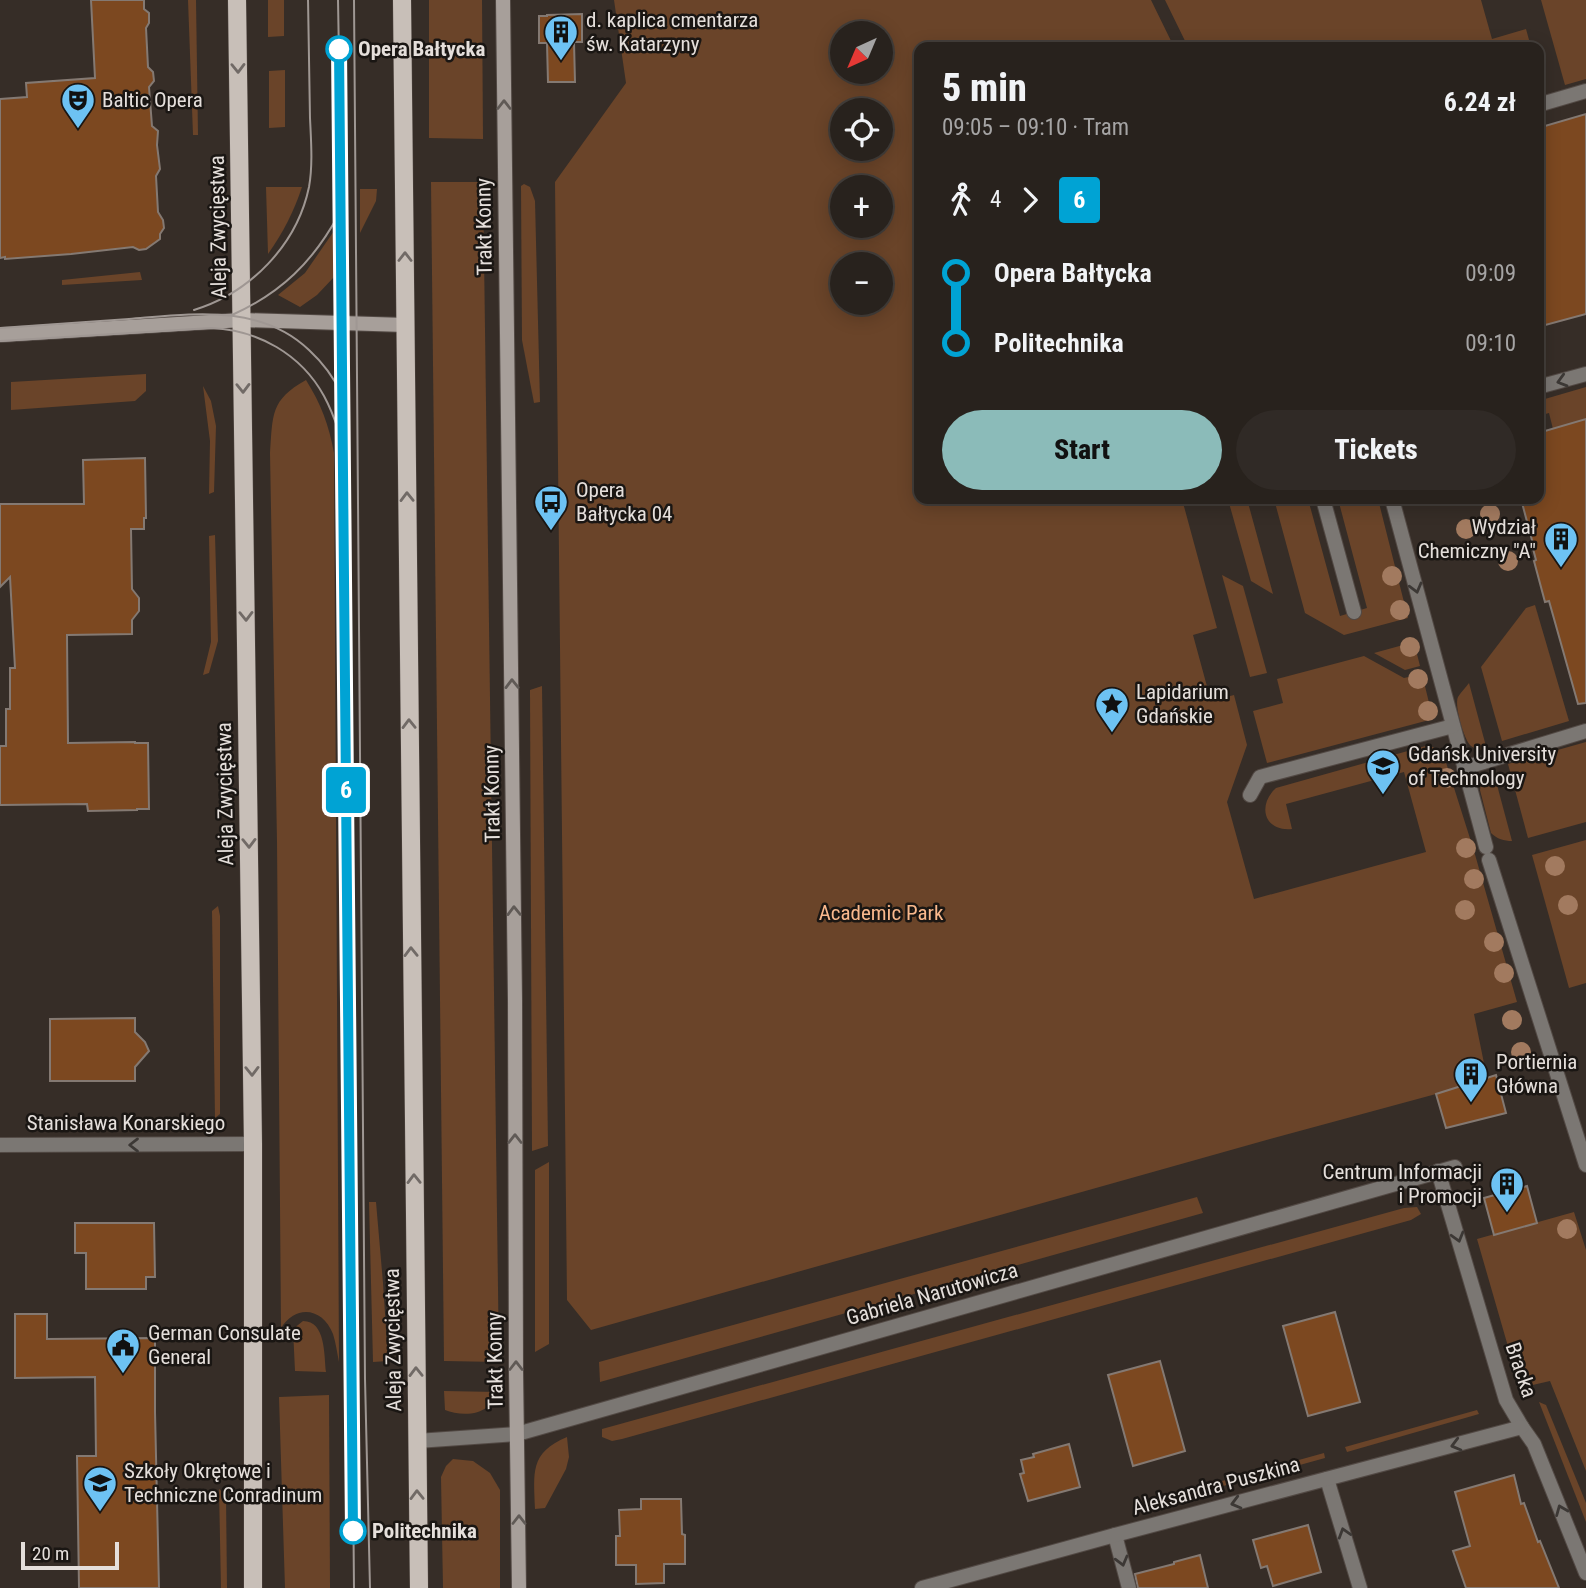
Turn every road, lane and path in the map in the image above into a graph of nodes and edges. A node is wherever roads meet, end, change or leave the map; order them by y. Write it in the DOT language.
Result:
graph roads {
  1 [pos="237,0"];
  2 [pos="402,0"];
  3 [pos="503,0"];
  4 [pos="1586,91"];
  5 [pos="1544,103"];
  6 [pos="242,320"];
  7 [pos="405,325"];
  8 [pos="0,335"];
  9 [pos="1586,374"];
  10 [pos="1544,385"];
  11 [pos="1324,504"];
  12 [pos="1393,504"];
  13 [pos="1354,612"];
  14 [pos="1453,726"];
  15 [pos="1586,731"];
  16 [pos="1464,768"];
  17 [pos="1250,795"];
  18 [pos="253,1144"];
  19 [pos="0,1145"];
  20 [pos="1586,1165"];
  21 [pos="1455,1167"];
  22 [pos="1438,1171"];
  23 [pos="1522,1427"];
  24 [pos="517,1434"];
  25 [pos="417,1441"];
  26 [pos="1327,1479"];
  27 [pos="1115,1535"];
  28 [pos="1586,1573"];
  29 [pos="253,1588"];
  30 [pos="419,1588"];
  31 [pos="519,1588"];
  32 [pos="922,1588"];
  33 [pos="1129,1588"];
  34 [pos="1360,1588"];
  1 -- 6 [label="main road, Aleja Zwycięstwa, one-way"];
  7 -- 2 [label="main road, Aleja Zwycięstwa, one-way"];
  24 -- 3 [label="street, Trakt Konny, one-way"];
  4 -- 5 [label="street"];
  6 -- 7 [label="street"];
  6 -- 8 [label="street"];
  6 -- 18 [label="main road, Aleja Zwycięstwa, one-way"];
  25 -- 7 [label="main road, Aleja Zwycięstwa, one-way"];
  9 -- 10 [label="street, one-way"];
  11 -- 13 [label="street"];
  12 -- 14 [label="street, one-way"];
  14 -- 16 [label="street"];
  14 -- 17 [label="street"];
  15 -- 16 [label="street"];
  16 -- 20 [label="street"];
  18 -- 19 [label="street, Stanisława Konarskiego, one-way"];
  18 -- 29 [label="main road, Aleja Zwycięstwa"];
  21 -- 22 [label="street, Gabriela Narutowicza"];
  22 -- 23 [label="street, Bracka, one-way"];
  22 -- 24 [label="street, Gabriela Narutowicza"];
  23 -- 26 [label="street, Aleksandra Puszkina, one-way"];
  28 -- 23 [label="street, Bracka, one-way"];
  24 -- 25 [label="street, Gabriela Narutowicza"];
  31 -- 24 [label="street, Trakt Konny, one-way"];
  30 -- 25 [label="main road, Aleja Zwycięstwa, one-way"];
  26 -- 27 [label="street, Aleksandra Puszkina, one-way"];
  34 -- 26 [label="street, one-way"];
  27 -- 32 [label="street, Aleksandra Puszkina"];
  27 -- 33 [label="street, one-way"];
}
